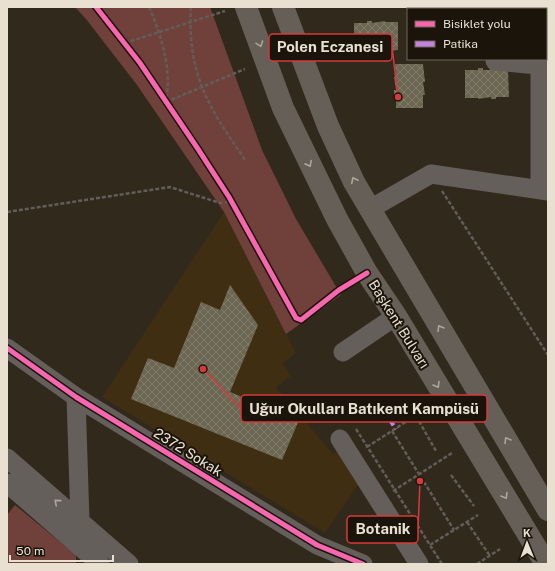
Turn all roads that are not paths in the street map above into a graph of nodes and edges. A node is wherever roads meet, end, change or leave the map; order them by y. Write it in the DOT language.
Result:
graph roads {
  1 [pos="246,7"];
  2 [pos="283,7"];
  3 [pos="495,60"];
  4 [pos="544,65"];
  5 [pos="548,180"];
  6 [pos="548,192"];
  7 [pos="370,209"];
  8 [pos="396,316"];
  9 [pos="7,348"];
  10 [pos="343,352"];
  11 [pos="76,397"];
  12 [pos="340,439"];
  13 [pos="7,460"];
  14 [pos="7,483"];
  15 [pos="548,510"];
  16 [pos="80,521"];
  17 [pos="85,557"];
  18 [pos="100,564"];
  19 [pos="129,564"];
  20 [pos="363,564"];
  21 [pos="419,564"];
  22 [pos="546,564"];
  1 -- 8 [label="main road, Başkent Bulvarı, one-way"];
  7 -- 2 [label="main road, one-way"];
  3 -- 4 [label="street"];
  4 -- 5 [label="street"];
  6 -- 7 [label="street"];
  15 -- 7 [label="main road, one-way"];
  8 -- 10 [label="street"];
  8 -- 22 [label="main road, Başkent Bulvarı, one-way"];
  9 -- 11 [label="street, 2372 Sokak"];
  11 -- 16 [label="street"];
  11 -- 20 [label="street, 2372 Sokak"];
  12 -- 21 [label="street"];
  16 -- 13 [label="street, one-way"];
  14 -- 17 [label="street"];
  16 -- 19 [label="street"];
  17 -- 18 [label="street"];
}
